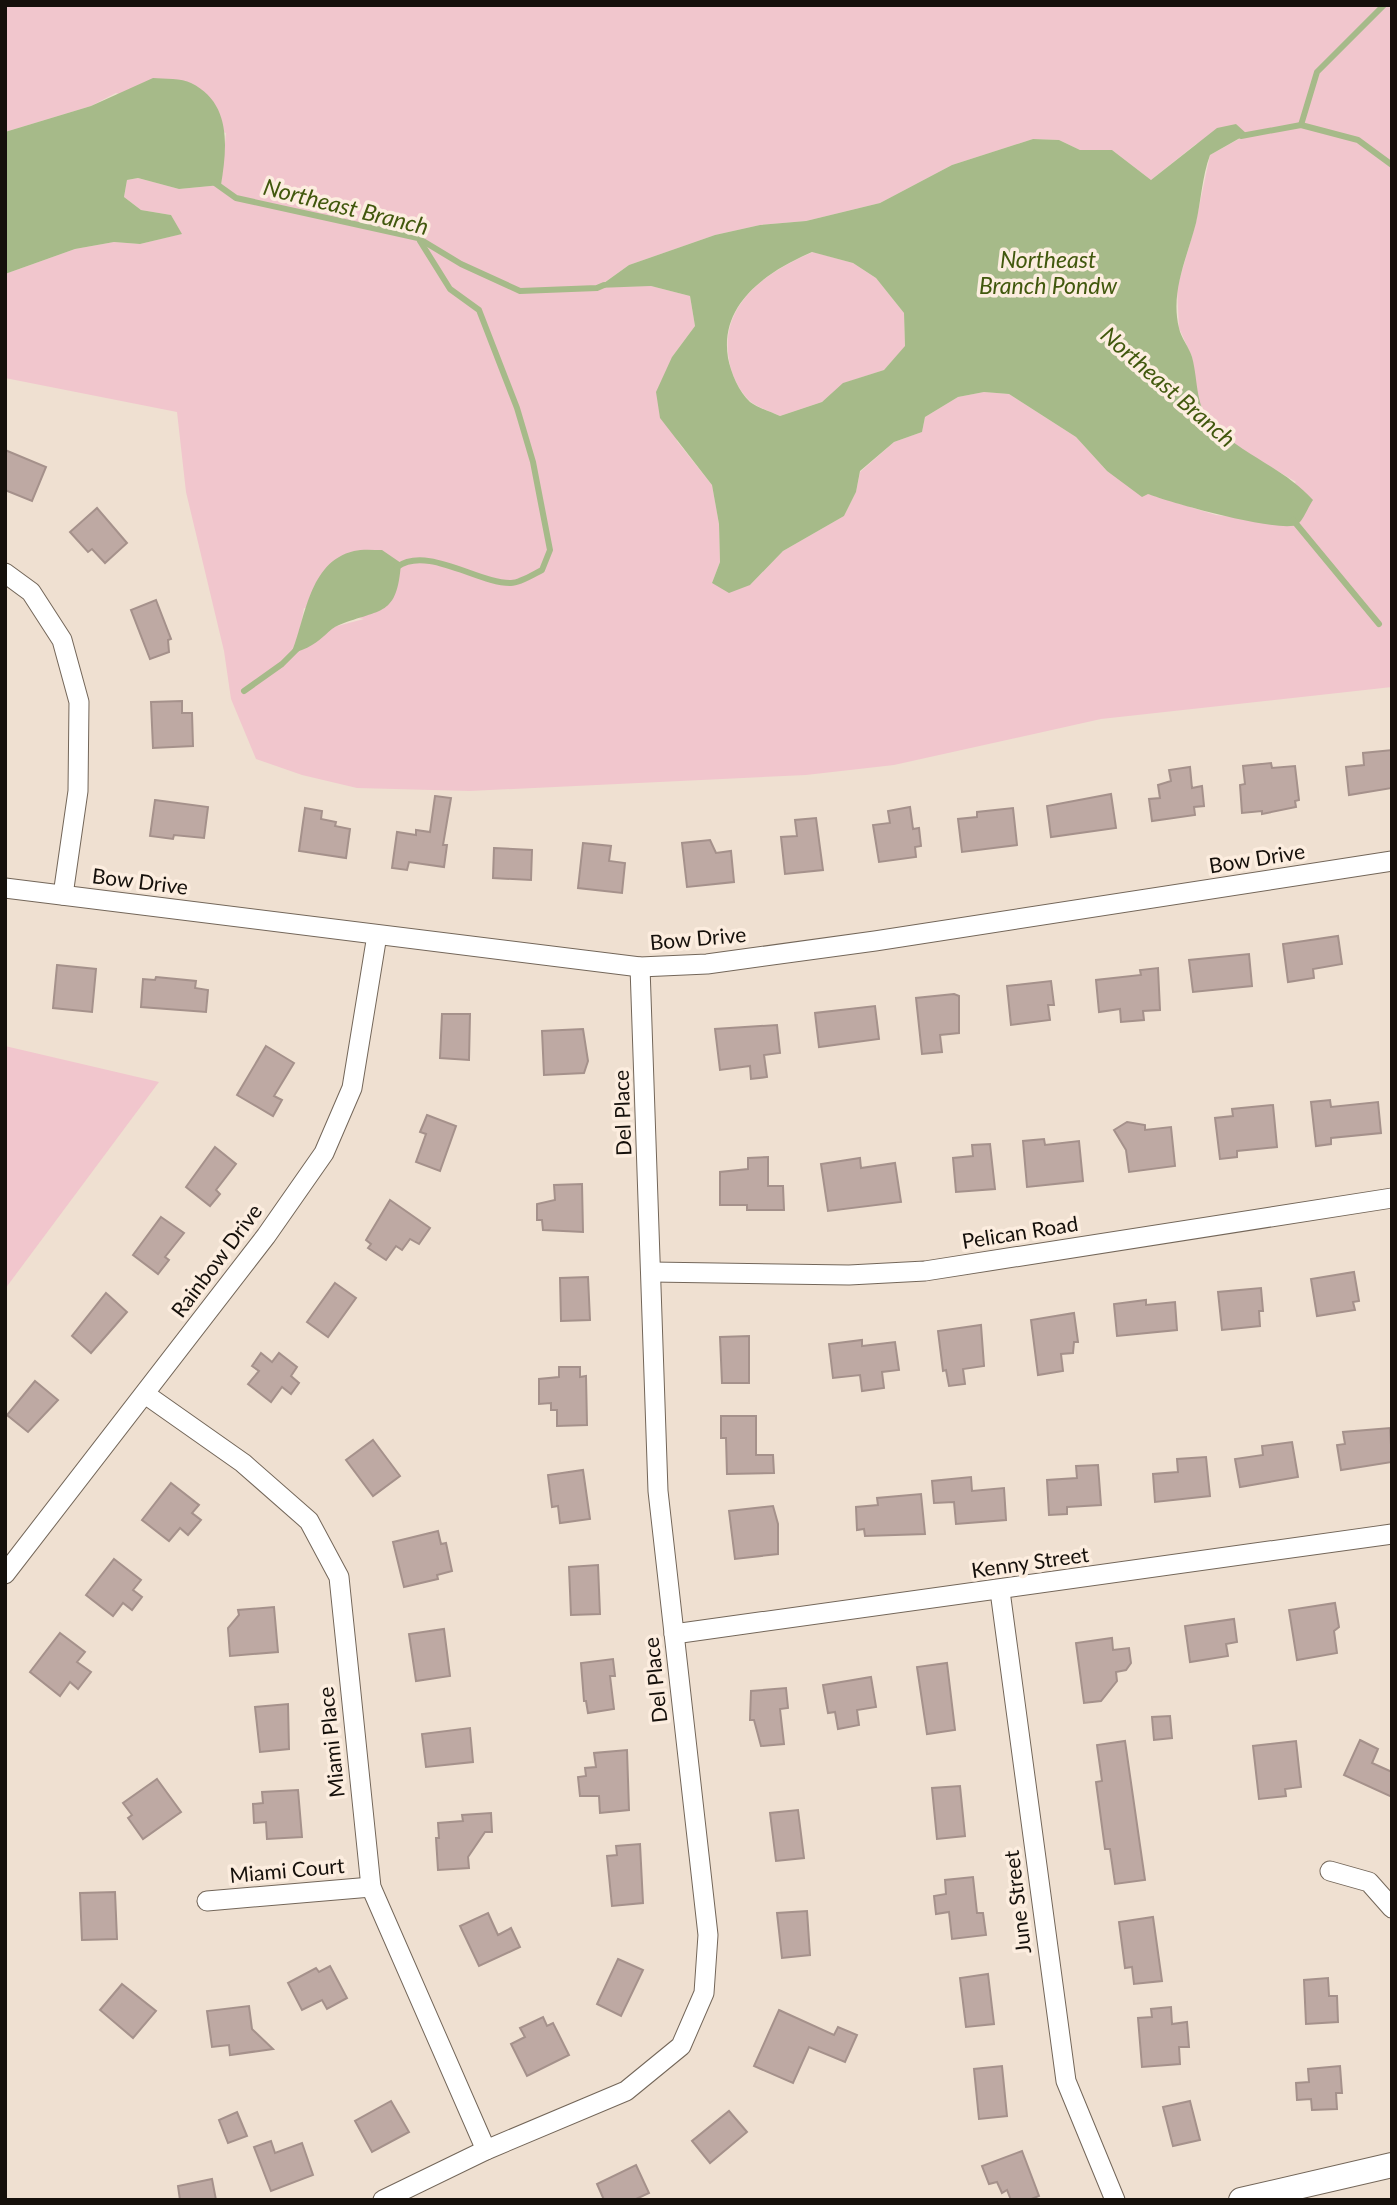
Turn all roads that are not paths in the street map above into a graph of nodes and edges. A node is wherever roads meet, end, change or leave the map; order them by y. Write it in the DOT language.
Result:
graph roads {
  1 [pos="5,573"];
  2 [pos="1392,861"];
  3 [pos="5,888"];
  4 [pos="62,895"];
  5 [pos="377,935"];
  6 [pos="640,967"];
  7 [pos="1392,1198"];
  8 [pos="652,1272"];
  9 [pos="145,1394"];
  10 [pos="1392,1534"];
  11 [pos="5,1574"];
  12 [pos="1000,1591"];
  13 [pos="674,1634"];
  14 [pos="1330,1871"];
  15 [pos="371,1887"];
  16 [pos="207,1901"];
  17 [pos="1392,1908"];
  18 [pos="486,2150"];
  19 [pos="1392,2165"];
  20 [pos="383,2200"];
  21 [pos="1115,2200"];
  22 [pos="1241,2200"];
  1 -- 4 [label="street"];
  2 -- 6 [label="street, Bow Drive"];
  3 -- 4 [label="street, Bow Drive"];
  4 -- 5 [label="street, Bow Drive"];
  5 -- 6 [label="street, Bow Drive"];
  5 -- 9 [label="street, Rainbow Drive"];
  6 -- 8 [label="street, Del Place"];
  7 -- 8 [label="street, Pelican Road"];
  8 -- 13 [label="street, Del Place"];
  9 -- 11 [label="street, Rainbow Drive"];
  9 -- 15 [label="street, Miami Place"];
  10 -- 12 [label="street, Kenny Street"];
  12 -- 13 [label="street, Kenny Street"];
  12 -- 21 [label="street, June Street"];
  13 -- 18 [label="street, Del Place"];
  14 -- 17 [label="street"];
  15 -- 16 [label="street, Miami Court"];
  15 -- 18 [label="street, Miami Place"];
  18 -- 20 [label="street, Del Place"];
  19 -- 22 [label="street"];
}
